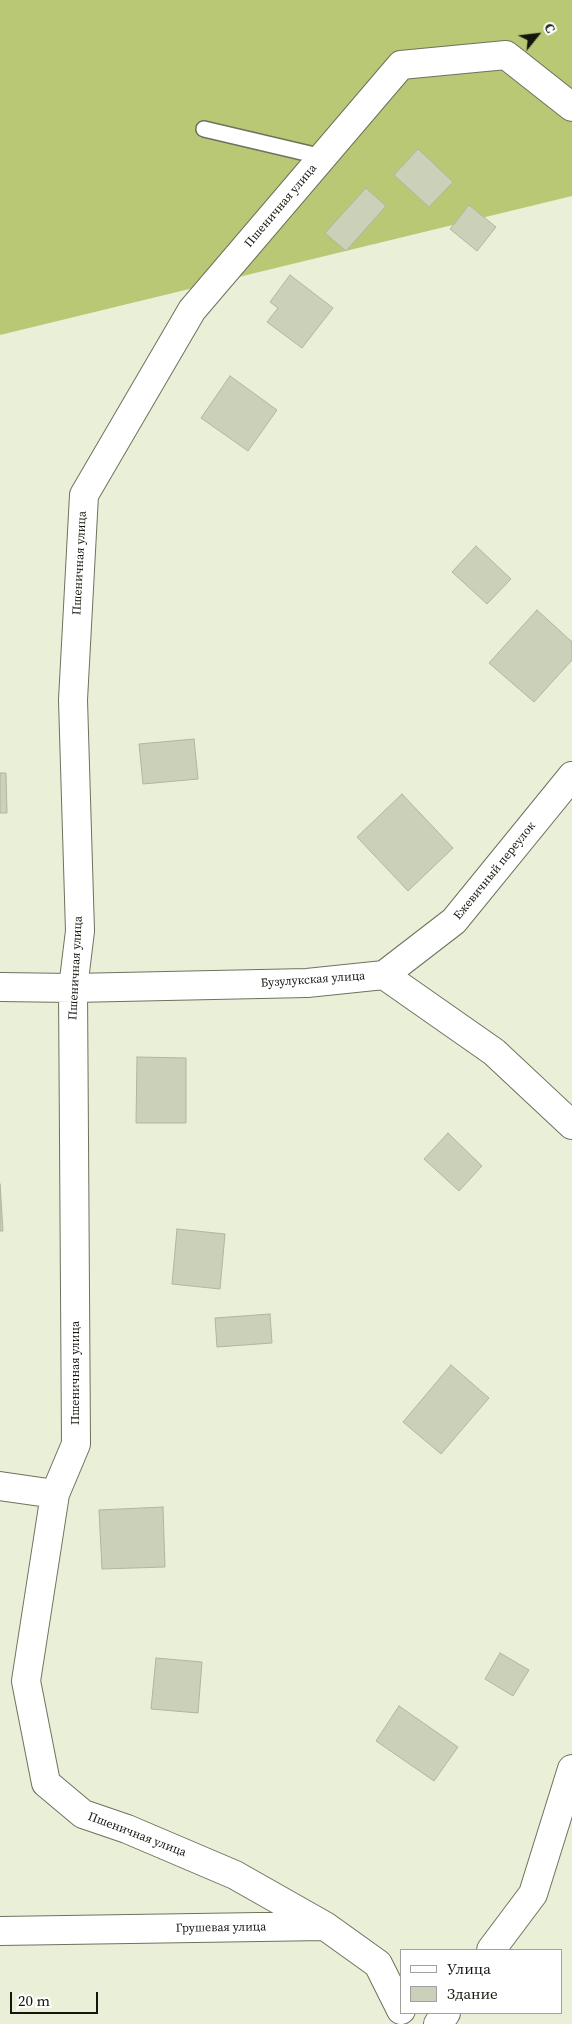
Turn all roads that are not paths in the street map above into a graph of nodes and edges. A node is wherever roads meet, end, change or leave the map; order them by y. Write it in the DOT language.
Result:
graph roads {
  1 [pos="572,107"];
  2 [pos="204,129"];
  3 [pos="323,156"];
  4 [pos="572,776"];
  5 [pos="384,975"];
  6 [pos="0,987"];
  7 [pos="73,988"];
  8 [pos="572,1125"];
  9 [pos="0,1486"];
  10 [pos="55,1494"];
  11 [pos="572,1769"];
  12 [pos="325,1926"];
  13 [pos="0,1931"];
  14 [pos="492,1949"];
  15 [pos="400,2010"];
  1 -- 3 [label="street, Пшеничная улица"];
  2 -- 3 [label="lane"];
  3 -- 7 [label="street, Пшеничная улица"];
  4 -- 5 [label="street, Ежевичный переулок"];
  5 -- 7 [label="street, Бузулукская улица"];
  5 -- 8 [label="street, Бузулукская улица"];
  6 -- 7 [label="street, Бузулукская улица"];
  7 -- 10 [label="street, Пшеничная улица"];
  9 -- 10 [label="street"];
  10 -- 12 [label="street, Пшеничная улица"];
  11 -- 14 [label="street"];
  12 -- 13 [label="street, Грушевая улица"];
  12 -- 15 [label="street"];
}
